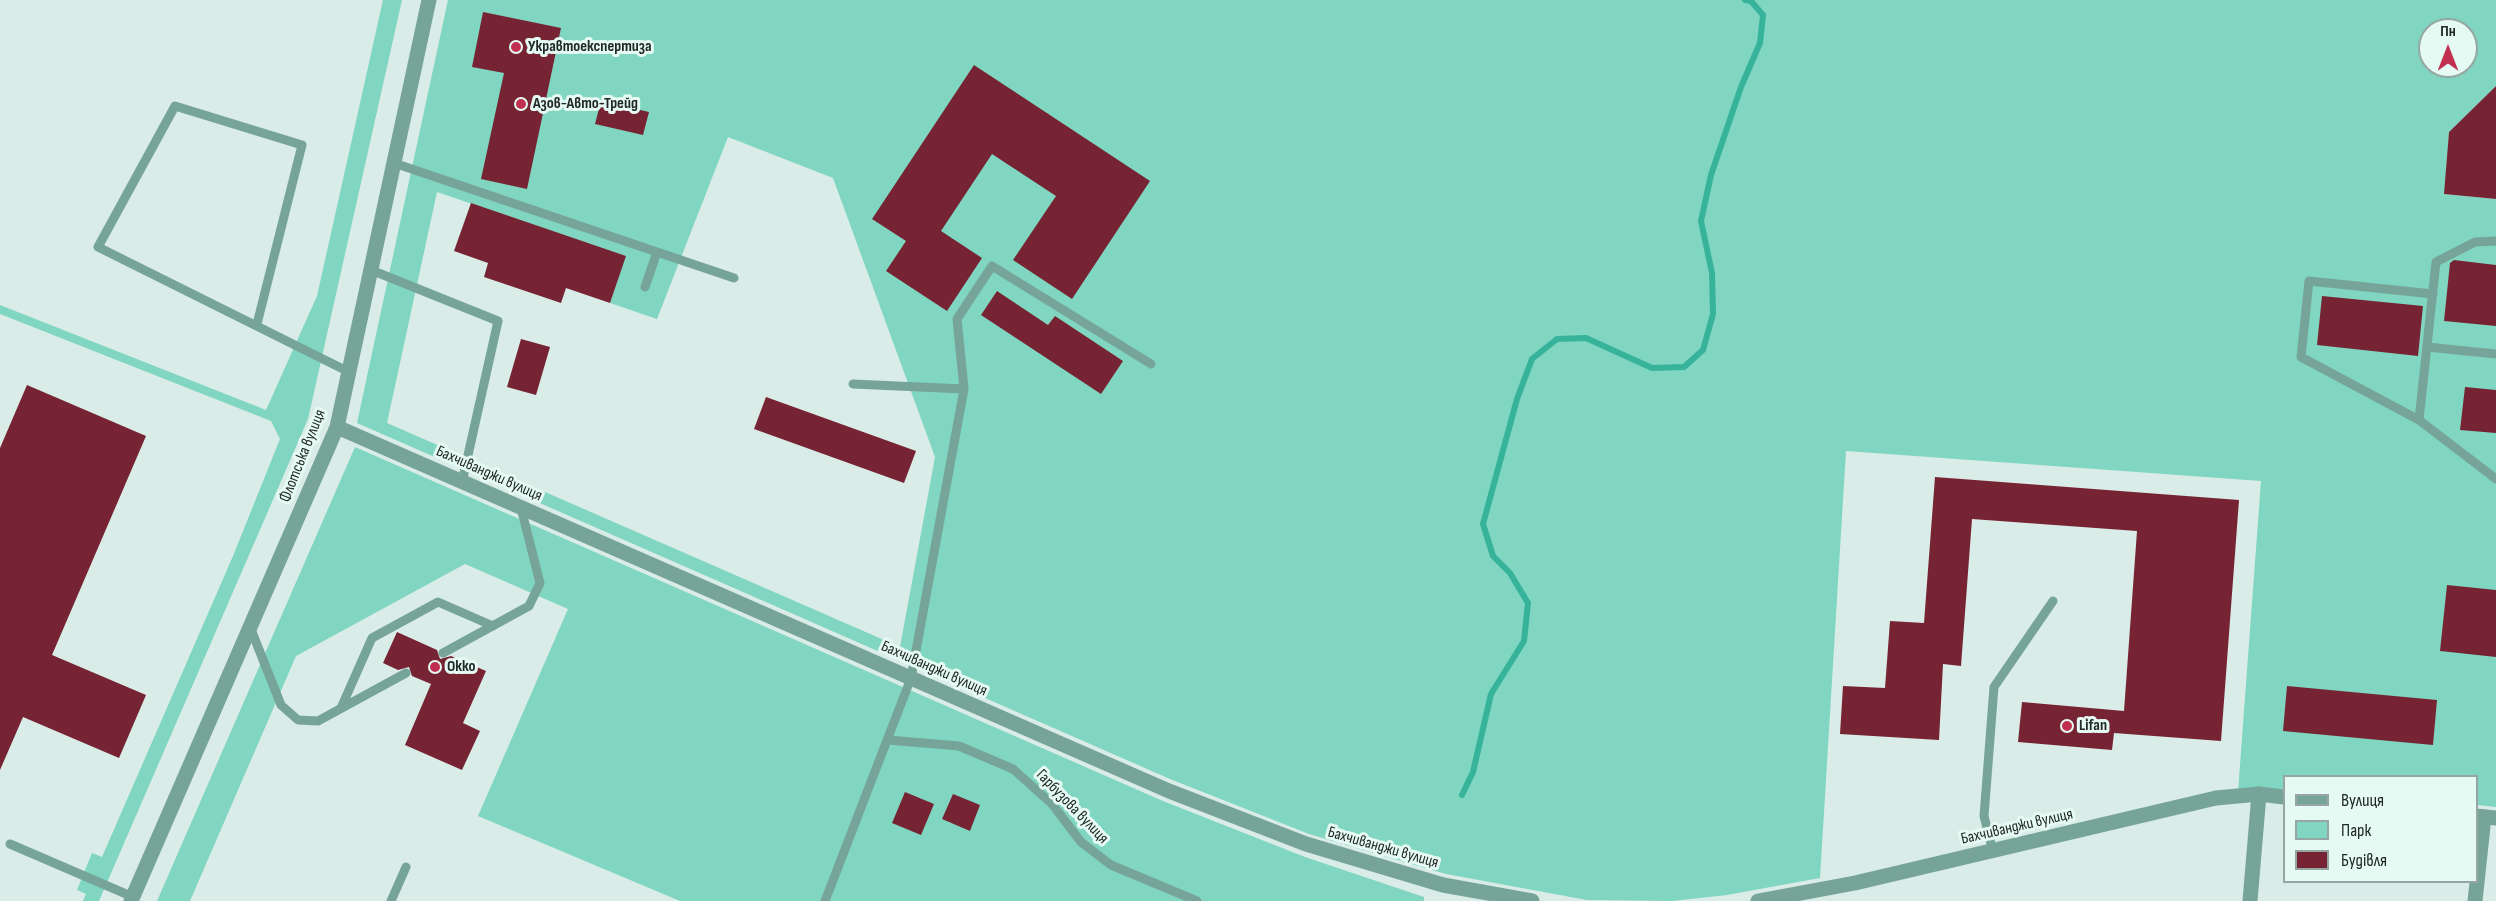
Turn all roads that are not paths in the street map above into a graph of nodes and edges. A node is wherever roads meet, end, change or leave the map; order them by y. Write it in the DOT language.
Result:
graph roads {
  1 [pos="429,0"];
  2 [pos="394,163"];
  3 [pos="2496,241"];
  4 [pos="657,252"];
  5 [pos="371,270"];
  6 [pos="734,278"];
  7 [pos="645,287"];
  8 [pos="2433,294"];
  9 [pos="257,324"];
  10 [pos="2427,347"];
  11 [pos="2496,354"];
  12 [pos="1151,364"];
  13 [pos="349,372"];
  14 [pos="853,384"];
  15 [pos="964,389"];
  16 [pos="2419,420"];
  17 [pos="337,427"];
  18 [pos="2496,479"];
  19 [pos="462,482"];
  20 [pos="521,508"];
  21 [pos="2053,601"];
  22 [pos="493,626"];
  23 [pos="250,627"];
  24 [pos="443,653"];
  25 [pos="406,673"];
  26 [pos="911,678"];
  27 [pos="341,708"];
  28 [pos="888,740"];
  29 [pos="2259,794"];
  30 [pos="2283,797"];
  31 [pos="2485,817"];
  32 [pos="10,844"];
  33 [pos="1993,852"];
  34 [pos="406,867"];
  35 [pos="2478,876"];
  36 [pos="2477,883"];
  37 [pos="132,899"];
  38 [pos="391,901"];
  39 [pos="825,901"];
  40 [pos="1197,901"];
  41 [pos="1532,901"];
  42 [pos="1758,901"];
  43 [pos="2250,901"];
  44 [pos="2475,901"];
  1 -- 2 [label="street, Флотська вулиця"];
  2 -- 4 [label="lane"];
  2 -- 5 [label="street, Флотська вулиця"];
  3 -- 8 [label="lane"];
  4 -- 6 [label="lane"];
  4 -- 7 [label="lane"];
  5 -- 13 [label="street, Флотська вулиця"];
  5 -- 19 [label="lane"];
  8 -- 10 [label="lane"];
  8 -- 16 [label="lane"];
  9 -- 9 [label="lane"];
  9 -- 13 [label="lane"];
  10 -- 11 [label="lane"];
  10 -- 16 [label="lane"];
  12 -- 15 [label="lane"];
  13 -- 17 [label="street, Флотська вулиця"];
  14 -- 15 [label="lane"];
  15 -- 26 [label="lane"];
  16 -- 18 [label="lane"];
  17 -- 19 [label="street, Бахчиванджи вулиця"];
  17 -- 23 [label="street, Флотська вулиця"];
  19 -- 20 [label="street, Бахчиванджи вулиця"];
  20 -- 22 [label="lane"];
  20 -- 26 [label="street, Бахчиванджи вулиця"];
  21 -- 33 [label="lane"];
  22 -- 24 [label="lane"];
  22 -- 27 [label="lane"];
  23 -- 27 [label="lane"];
  23 -- 37 [label="street, Флотська вулиця"];
  25 -- 27 [label="lane"];
  26 -- 28 [label="lane"];
  26 -- 41 [label="street, Бахчиванджи вулиця"];
  28 -- 39 [label="lane"];
  28 -- 40 [label="lane, Гарбузова вулиця"];
  29 -- 30 [label="street, Бахчиванджи вулиця"];
  29 -- 33 [label="street, Бахчиванджи вулиця"];
  29 -- 43 [label="street"];
  31 -- 35 [label="street"];
  32 -- 37 [label="lane"];
  33 -- 42 [label="street, Бахчиванджи вулиця"];
  34 -- 38 [label="lane"];
  36 -- 44 [label="street"];
}
